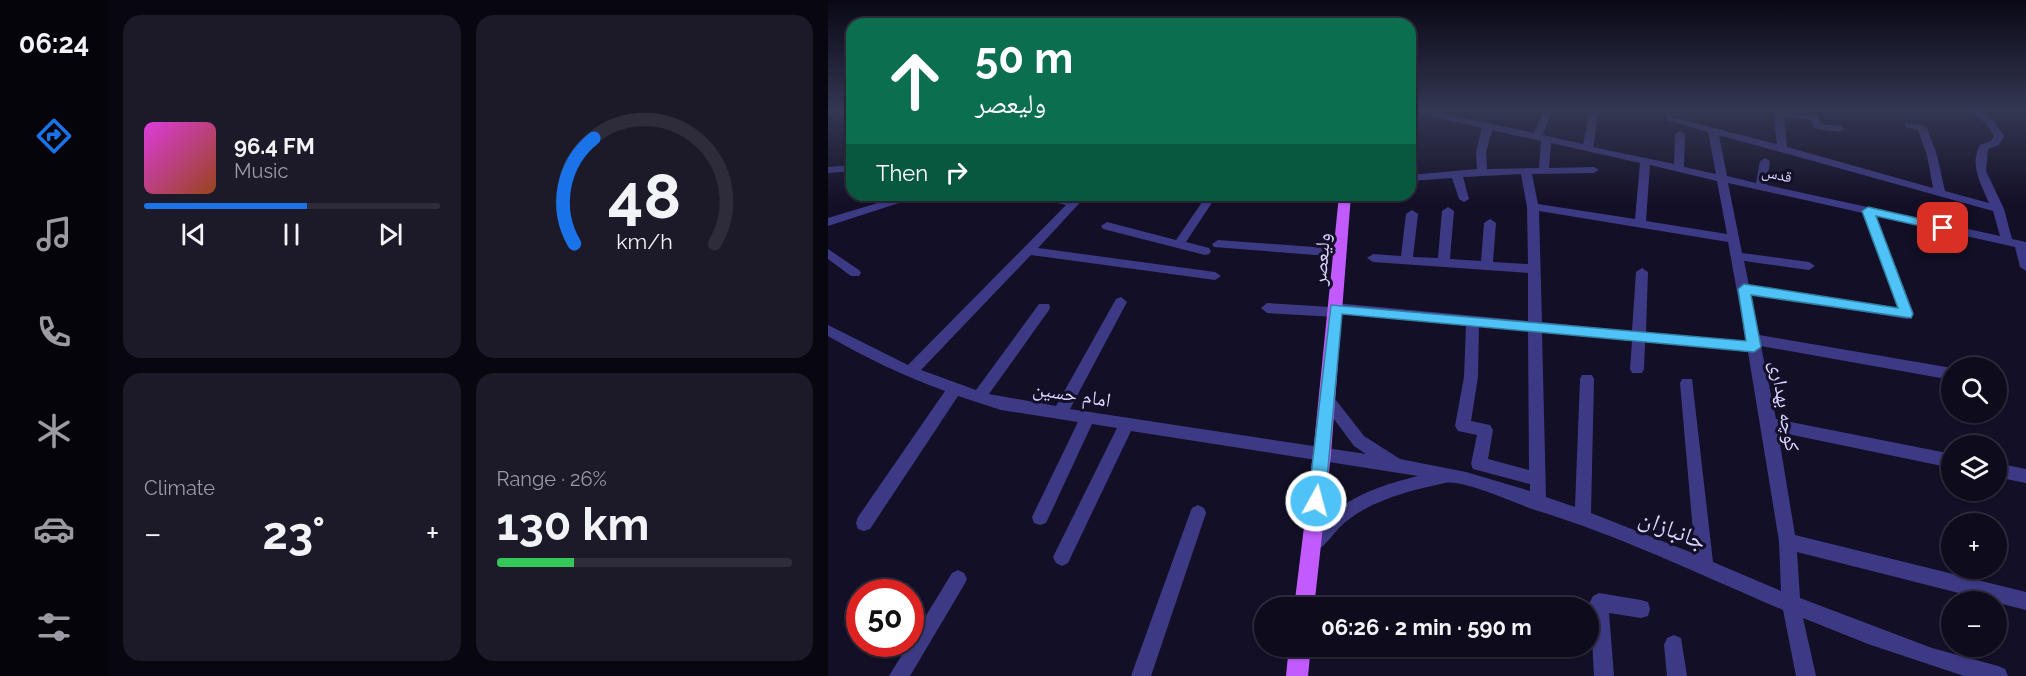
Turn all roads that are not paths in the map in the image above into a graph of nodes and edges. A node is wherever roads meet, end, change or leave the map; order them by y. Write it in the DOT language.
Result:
graph roads {
  1 [pos="1484,142"];
  2 [pos="1542,142"];
  3 [pos="1563,142"];
  4 [pos="1589,142"];
  5 [pos="1680,142"];
  6 [pos="1716,142"];
  7 [pos="1755,142"];
  8 [pos="1781,142"];
  9 [pos="1927,142"];
  10 [pos="1996,142"];
  11 [pos="1588,147"];
  12 [pos="1782,149"];
  13 [pos="1645,160"];
  14 [pos="1765,162"];
  15 [pos="846,168"];
  16 [pos="1679,168"];
  17 [pos="828,170"];
  18 [pos="1594,170"];
  19 [pos="1526,171"];
  20 [pos="1544,171"];
  21 [pos="1482,172"];
  22 [pos="1457,175"];
  23 [pos="1416,178"];
  24 [pos="1724,178"];
  25 [pos="1761,186"];
  26 [pos="1940,193"];
  27 [pos="1464,199"];
  28 [pos="894,201"];
  29 [pos="1077,201"];
  30 [pos="1208,201"];
  31 [pos="1345,201"];
  32 [pos="1533,207"];
  33 [pos="1998,209"];
  34 [pos="1448,211"];
  35 [pos="1868,211"];
  36 [pos="1412,214"];
  37 [pos="828,222"];
  38 [pos="1490,223"];
  39 [pos="1640,224"];
  40 [pos="1107,226"];
  41 [pos="1735,239"];
  42 [pos="1218,244"];
  43 [pos="1178,245"];
  44 [pos="2018,245"];
  45 [pos="1027,250"];
  46 [pos="1205,251"];
  47 [pos="828,253"];
  48 [pos="1341,253"];
  49 [pos="1738,256"];
  50 [pos="1373,258"];
  51 [pos="1407,260"];
  52 [pos="1444,263"];
  53 [pos="1487,266"];
  54 [pos="1809,266"];
  55 [pos="2026,267"];
  56 [pos="1534,269"];
  57 [pos="1642,272"];
  58 [pos="855,273"];
  59 [pos="1215,276"];
  60 [pos="1744,289"];
  61 [pos="1121,302"];
  62 [pos="1044,307"];
  63 [pos="1267,308"];
  64 [pos="1335,310"];
  65 [pos="1473,321"];
  66 [pos="1535,327"];
  67 [pos="828,330"];
  68 [pos="1639,336"];
  69 [pos="1754,343"];
  70 [pos="1637,369"];
  71 [pos="910,372"];
  72 [pos="1941,372"];
  73 [pos="1587,379"];
  74 [pos="1687,383"];
  75 [pos="954,390"];
  76 [pos="979,398"];
  77 [pos="1327,399"];
  78 [pos="1060,413"];
  79 [pos="1088,417"];
  80 [pos="1127,424"];
  81 [pos="1768,424"];
  82 [pos="1322,454"];
  83 [pos="1941,459"];
  84 [pos="1399,467"];
  85 [pos="2007,472"];
  86 [pos="2026,476"];
  87 [pos="1446,477"];
  88 [pos="1538,479"];
  89 [pos="1538,503"];
  90 [pos="1198,513"];
  91 [pos="1040,517"];
  92 [pos="1582,519"];
  93 [pos="864,523"];
  94 [pos="1788,541"];
  95 [pos="1311,547"];
  96 [pos="1062,557"];
  97 [pos="1705,567"];
  98 [pos="958,579"];
  99 [pos="1305,597"];
  100 [pos="2026,601"];
  101 [pos="1791,606"];
  102 [pos="1641,609"];
  103 [pos="1674,645"];
  104 [pos="1299,657"];
  105 [pos="899,676"];
  106 [pos="1141,676"];
  107 [pos="1297,676"];
  108 [pos="1604,676"];
  109 [pos="1677,676"];
  110 [pos="1806,676"];
  111 [pos="1998,676"];
  1 -- 21 [label="street"];
  2 -- 20 [label="street"];
  3 -- 11 [label="street, قدس"];
  4 -- 11 [label="street"];
  5 -- 16 [label="street"];
  6 -- 24 [label="street, کوچه بهداری"];
  7 -- 12 [label="street"];
  8 -- 12 [label="street"];
  9 -- 26 [label="street"];
  10 -- 33 [label="street"];
  11 -- 13 [label="street, قدس"];
  12 -- 26 [label="street"];
  13 -- 16 [label="street, قدس"];
  13 -- 39 [label="street"];
  14 -- 25 [label="street"];
  15 -- 17 [label="street"];
  16 -- 24 [label="street, قدس"];
  18 -- 20 [label="street"];
  19 -- 20 [label="street"];
  19 -- 21 [label="street"];
  19 -- 32 [label="street"];
  21 -- 22 [label="street"];
  22 -- 23 [label="street"];
  22 -- 27 [label="street"];
  24 -- 25 [label="street, قدس"];
  24 -- 41 [label="street, کوچه بهداری"];
  25 -- 35 [label="street, قدس"];
  26 -- 33 [label="street"];
  28 -- 37 [label="street"];
  29 -- 45 [label="street"];
  30 -- 43 [label="street"];
  31 -- 48 [label="main road, ولیعصر"];
  32 -- 39 [label="street"];
  32 -- 56 [label="street"];
  33 -- 44 [label="street"];
  34 -- 52 [label="street"];
  35 -- 44 [label="street, قدس"];
  35 -- 60 [label="street"];
  36 -- 51 [label="street"];
  38 -- 53 [label="street"];
  39 -- 41 [label="street"];
  40 -- 43 [label="street"];
  41 -- 49 [label="street, کوچه بهداری"];
  42 -- 48 [label="street"];
  43 -- 46 [label="street"];
  44 -- 55 [label="street"];
  45 -- 59 [label="street"];
  45 -- 71 [label="street"];
  47 -- 58 [label="street"];
  48 -- 64 [label="main road, ولیعصر"];
  49 -- 54 [label="street"];
  49 -- 60 [label="street, کوچه بهداری"];
  50 -- 51 [label="street"];
  51 -- 52 [label="street"];
  52 -- 53 [label="street"];
  53 -- 56 [label="street"];
  56 -- 66 [label="street"];
  57 -- 68 [label="street"];
  60 -- 69 [label="street, کوچه بهداری"];
  61 -- 78 [label="street"];
  62 -- 76 [label="street"];
  63 -- 64 [label="street"];
  64 -- 65 [label="street"];
  64 -- 77 [label="main road, ولیعصر"];
  65 -- 66 [label="street"];
  65 -- 88 [label="street"];
  66 -- 68 [label="street"];
  66 -- 88 [label="street"];
  67 -- 71 [label="street, امام حسین"];
  68 -- 69 [label="street"];
  68 -- 70 [label="street"];
  69 -- 72 [label="street"];
  69 -- 81 [label="street, کوچه بهداری"];
  71 -- 75 [label="street, امام حسین"];
  73 -- 92 [label="street"];
  74 -- 97 [label="street"];
  75 -- 76 [label="street, امام حسین"];
  75 -- 93 [label="street"];
  76 -- 78 [label="street, امام حسین"];
  77 -- 82 [label="main road, ولیعصر"];
  77 -- 84 [label="street"];
  78 -- 79 [label="street, امام حسین"];
  79 -- 80 [label="street, امام حسین"];
  79 -- 91 [label="street"];
  80 -- 82 [label="street, امام حسین"];
  80 -- 96 [label="street"];
  81 -- 83 [label="street"];
  81 -- 94 [label="street, کوچه بهداری"];
  82 -- 84 [label="street, جانبازان"];
  82 -- 95 [label="main road, ولیعصر"];
  84 -- 87 [label="street, جانبازان"];
  85 -- 86 [label="street"];
  87 -- 89 [label="street, جانبازان"];
  87 -- 95 [label="street"];
  88 -- 89 [label="street"];
  89 -- 92 [label="street, جانبازان"];
  90 -- 106 [label="street"];
  92 -- 97 [label="street, جانبازان"];
  94 -- 100 [label="street"];
  94 -- 101 [label="street, کوچه بهداری"];
  95 -- 99 [label="main road, ولیعصر"];
  97 -- 101 [label="street, جانبازان"];
  98 -- 105 [label="street"];
  101 -- 110 [label="street, کوچه بهداری"];
  101 -- 111 [label="street, جانبازان"];
  102 -- 108 [label="street"];
  103 -- 109 [label="street"];
  104 -- 107 [label="main road"];
}
